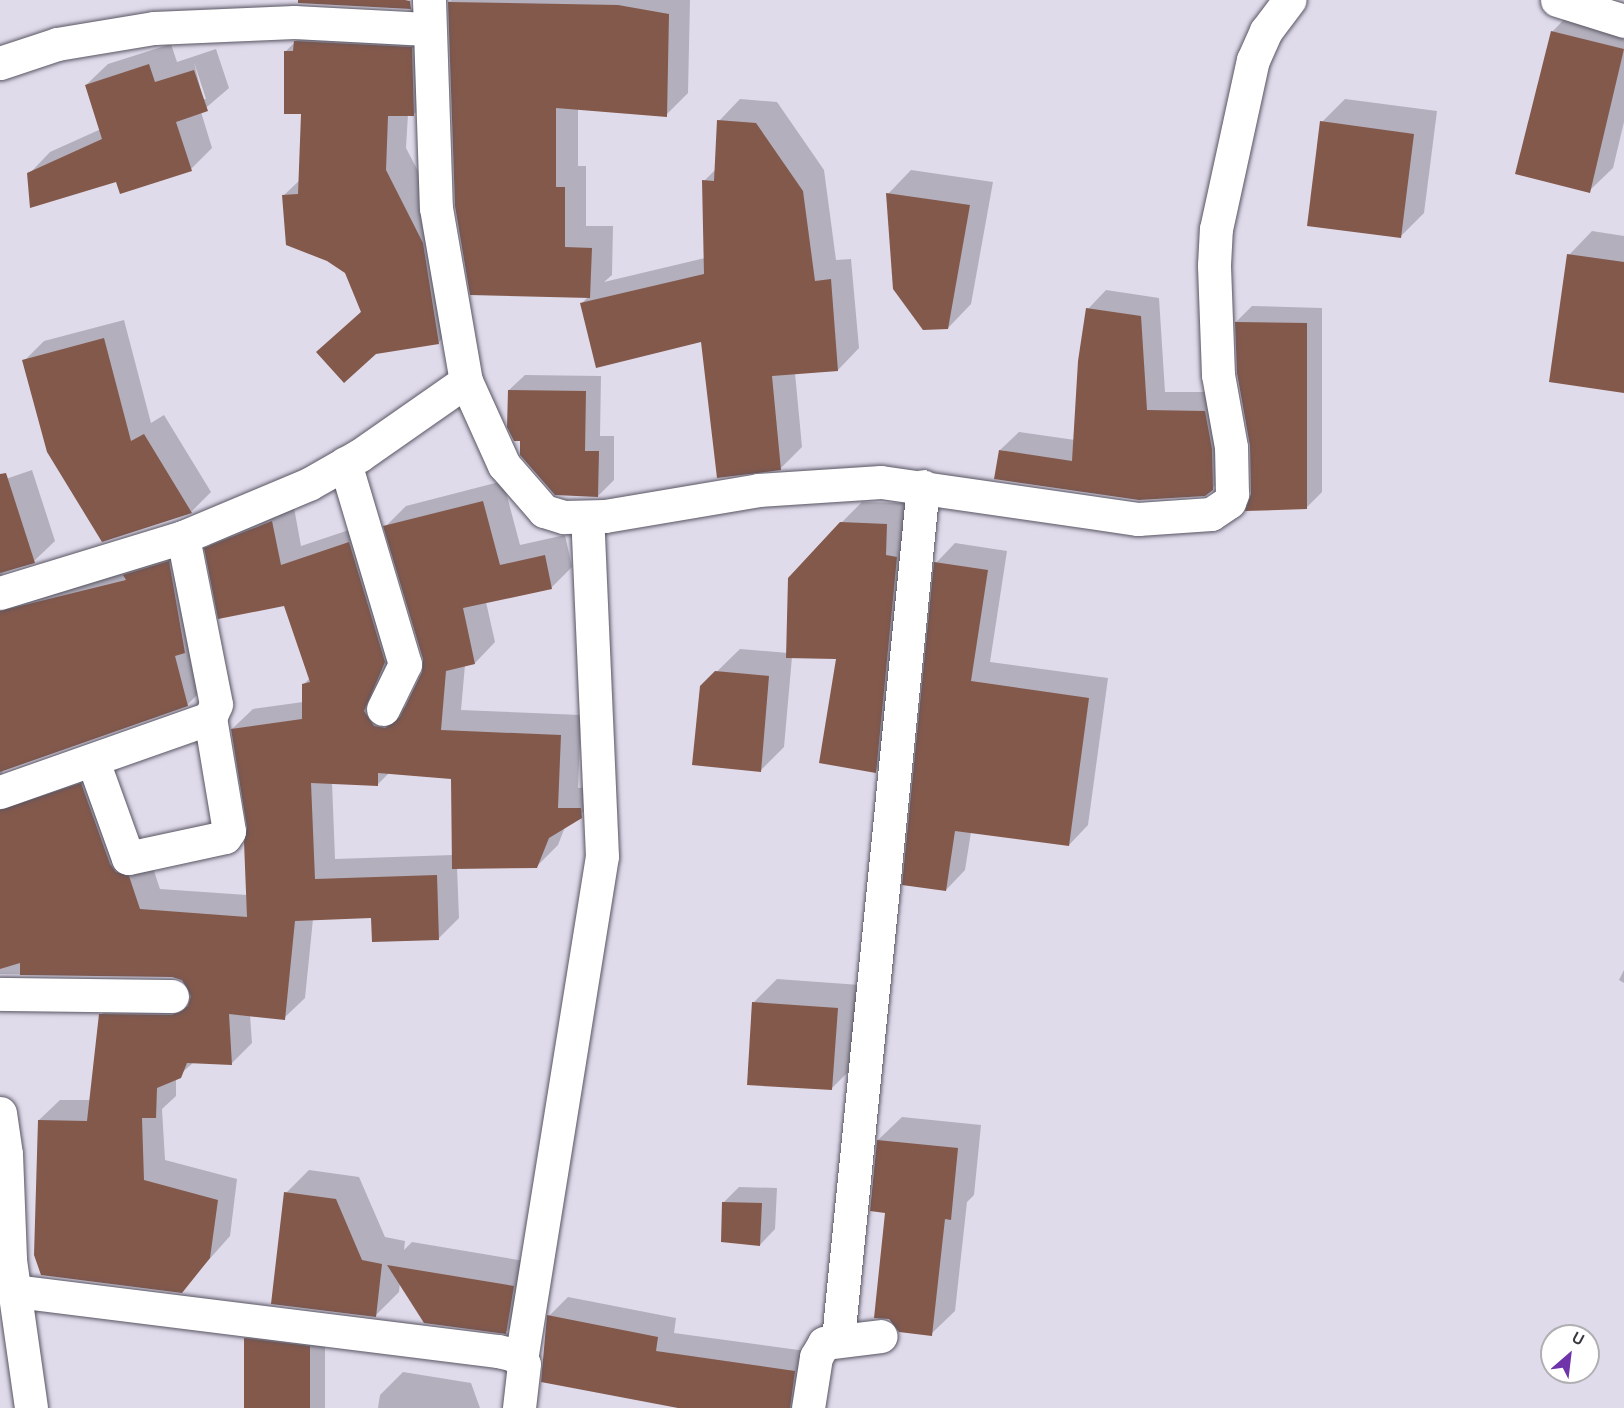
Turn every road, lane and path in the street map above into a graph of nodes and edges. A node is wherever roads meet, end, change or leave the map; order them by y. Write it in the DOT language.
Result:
graph roads {
  1 [pos="1289,0"];
  2 [pos="1557,0"];
  3 [pos="428,15"];
  4 [pos="1624,21"];
  5 [pos="0,63"];
  6 [pos="466,381"];
  7 [pos="345,463"];
  8 [pos="923,486"];
  9 [pos="587,518"];
  10 [pos="183,537"];
  11 [pos="0,593"];
  12 [pos="383,709"];
  13 [pos="210,718"];
  14 [pos="93,761"];
  15 [pos="0,792"];
  16 [pos="0,994"];
  17 [pos="172,996"];
  18 [pos="0,1113"];
  19 [pos="8,1271"];
  20 [pos="881,1336"];
  21 [pos="838,1339"];
  22 [pos="521,1360"];
  23 [pos="31,1408"];
  24 [pos="519,1408"];
  25 [pos="808,1408"];
  1 -- 8 [label="street"];
  2 -- 4 [label="street"];
  3 -- 5 [label="street"];
  3 -- 6 [label="street"];
  6 -- 7 [label="street"];
  6 -- 9 [label="street"];
  7 -- 10 [label="street"];
  7 -- 12 [label="street"];
  8 -- 9 [label="street"];
  8 -- 21 [label="street"];
  9 -- 22 [label="street"];
  10 -- 11 [label="street"];
  10 -- 13 [label="street"];
  13 -- 14 [label="street"];
  13 -- 14 [label="street"];
  14 -- 15 [label="street"];
  16 -- 17 [label="street"];
  18 -- 19 [label="street"];
  19 -- 22 [label="street"];
  19 -- 23 [label="street"];
  20 -- 21 [label="street"];
  21 -- 25 [label="street"];
  22 -- 24 [label="street"];
}
